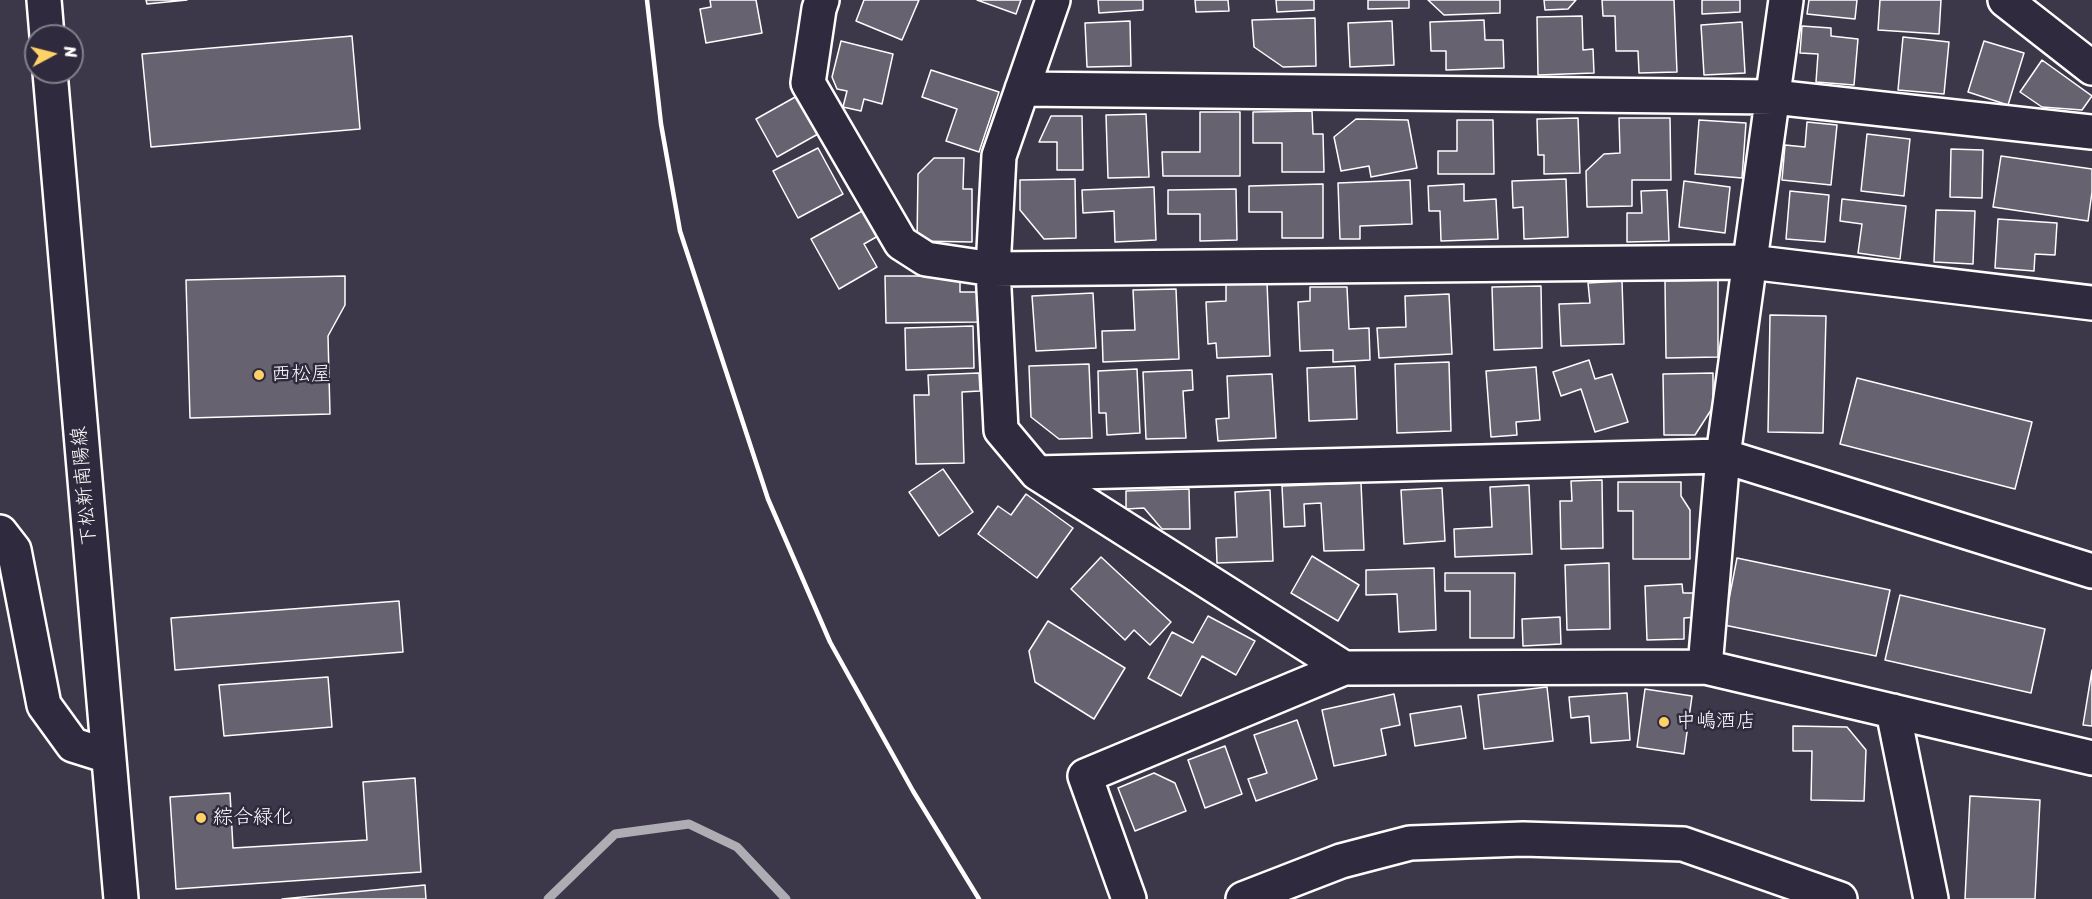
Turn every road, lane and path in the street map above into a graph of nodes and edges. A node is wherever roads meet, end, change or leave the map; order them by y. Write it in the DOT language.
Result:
graph roads {
  1 [pos="44,0"];
  2 [pos="822,0"];
  3 [pos="1053,0"];
  4 [pos="1786,0"];
  5 [pos="2005,0"];
  6 [pos="46,24"];
  7 [pos="2092,68"];
  8 [pos="51,84"];
  9 [pos="1022,89"];
  10 [pos="1774,97"];
  11 [pos="2092,132"];
  12 [pos="1750,262"];
  13 [pos="993,269"];
  14 [pos="2092,303"];
  15 [pos="1723,456"];
  16 [pos="1037,473"];
  17 [pos="0,532"];
  18 [pos="2092,571"];
  19 [pos="1705,667"];
  20 [pos="1344,668"];
  21 [pos="1893,711"];
  22 [pos="108,756"];
  23 [pos="2092,758"];
  24 [pos="121,899"];
  25 [pos="1130,899"];
  26 [pos="1242,899"];
  27 [pos="1840,899"];
  28 [pos="1931,899"];
  1 -- 6 [label="street"];
  2 -- 13 [label="street"];
  3 -- 9 [label="street"];
  4 -- 10 [label="street"];
  5 -- 7 [label="street"];
  8 -- 22 [label="street, 下松新南陽線"];
  9 -- 10 [label="street"];
  9 -- 13 [label="street"];
  10 -- 11 [label="street"];
  10 -- 12 [label="street"];
  12 -- 13 [label="street"];
  12 -- 14 [label="street"];
  12 -- 15 [label="street"];
  13 -- 16 [label="street"];
  15 -- 16 [label="street"];
  15 -- 18 [label="street"];
  15 -- 19 [label="street"];
  16 -- 20 [label="street"];
  17 -- 22 [label="street"];
  19 -- 20 [label="street"];
  19 -- 21 [label="street"];
  20 -- 25 [label="street"];
  21 -- 23 [label="street"];
  21 -- 28 [label="street"];
  22 -- 24 [label="street, 下松新南陽線"];
  26 -- 27 [label="street"];
}
